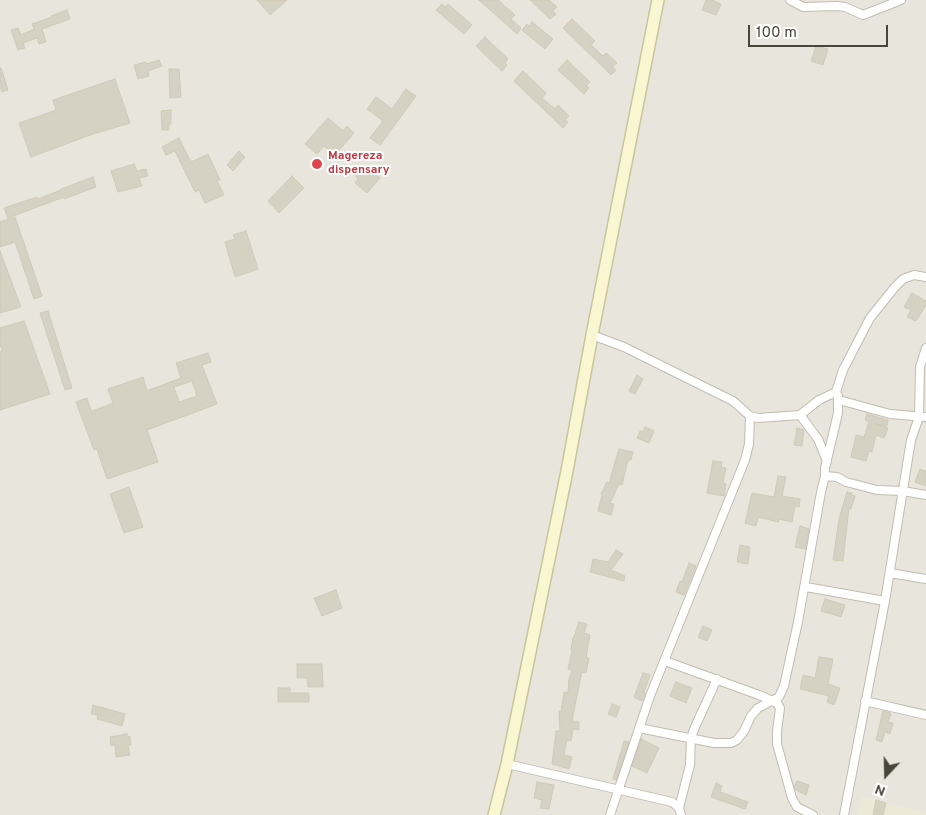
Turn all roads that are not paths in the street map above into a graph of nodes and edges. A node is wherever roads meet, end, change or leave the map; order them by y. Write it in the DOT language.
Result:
graph roads {
  1 [pos="658,0"];
  2 [pos="790,0"];
  3 [pos="901,0"];
  4 [pos="817,4"];
  5 [pos="926,277"];
  6 [pos="592,334"];
  7 [pos="926,348"];
  8 [pos="836,392"];
  9 [pos="839,400"];
  10 [pos="800,415"];
  11 [pos="750,416"];
  12 [pos="922,417"];
  13 [pos="827,461"];
  14 [pos="825,476"];
  15 [pos="903,491"];
  16 [pos="926,495"];
  17 [pos="890,573"];
  18 [pos="926,580"];
  19 [pos="806,586"];
  20 [pos="885,601"];
  21 [pos="665,661"];
  22 [pos="717,679"];
  23 [pos="774,700"];
  24 [pos="866,701"];
  25 [pos="926,716"];
  26 [pos="639,728"];
  27 [pos="692,738"];
  28 [pos="507,764"];
  29 [pos="617,791"];
  30 [pos="680,811"];
  31 [pos="495,814"];
  32 [pos="610,815"];
  33 [pos="813,815"];
  34 [pos="844,815"];
  1 -- 6 [label="street"];
  2 -- 4 [label="street"];
  3 -- 4 [label="street"];
  5 -- 8 [label="street"];
  6 -- 11 [label="street"];
  6 -- 28 [label="street"];
  7 -- 12 [label="street"];
  8 -- 9 [label="street"];
  8 -- 10 [label="street"];
  9 -- 12 [label="street"];
  9 -- 13 [label="street"];
  10 -- 11 [label="street"];
  10 -- 13 [label="street"];
  11 -- 21 [label="street"];
  12 -- 15 [label="street"];
  13 -- 14 [label="street"];
  14 -- 15 [label="street"];
  14 -- 19 [label="street"];
  15 -- 16 [label="street"];
  15 -- 17 [label="street"];
  17 -- 18 [label="street"];
  17 -- 20 [label="street"];
  19 -- 20 [label="street"];
  19 -- 23 [label="street"];
  20 -- 24 [label="street"];
  21 -- 22 [label="street"];
  21 -- 26 [label="street"];
  22 -- 23 [label="street"];
  22 -- 27 [label="street"];
  23 -- 27 [label="street"];
  23 -- 33 [label="street"];
  24 -- 25 [label="street"];
  24 -- 34 [label="street"];
  26 -- 27 [label="street"];
  26 -- 29 [label="street"];
  27 -- 30 [label="street"];
  28 -- 29 [label="street"];
  28 -- 31 [label="street"];
  29 -- 30 [label="street"];
  29 -- 32 [label="street"];
}
